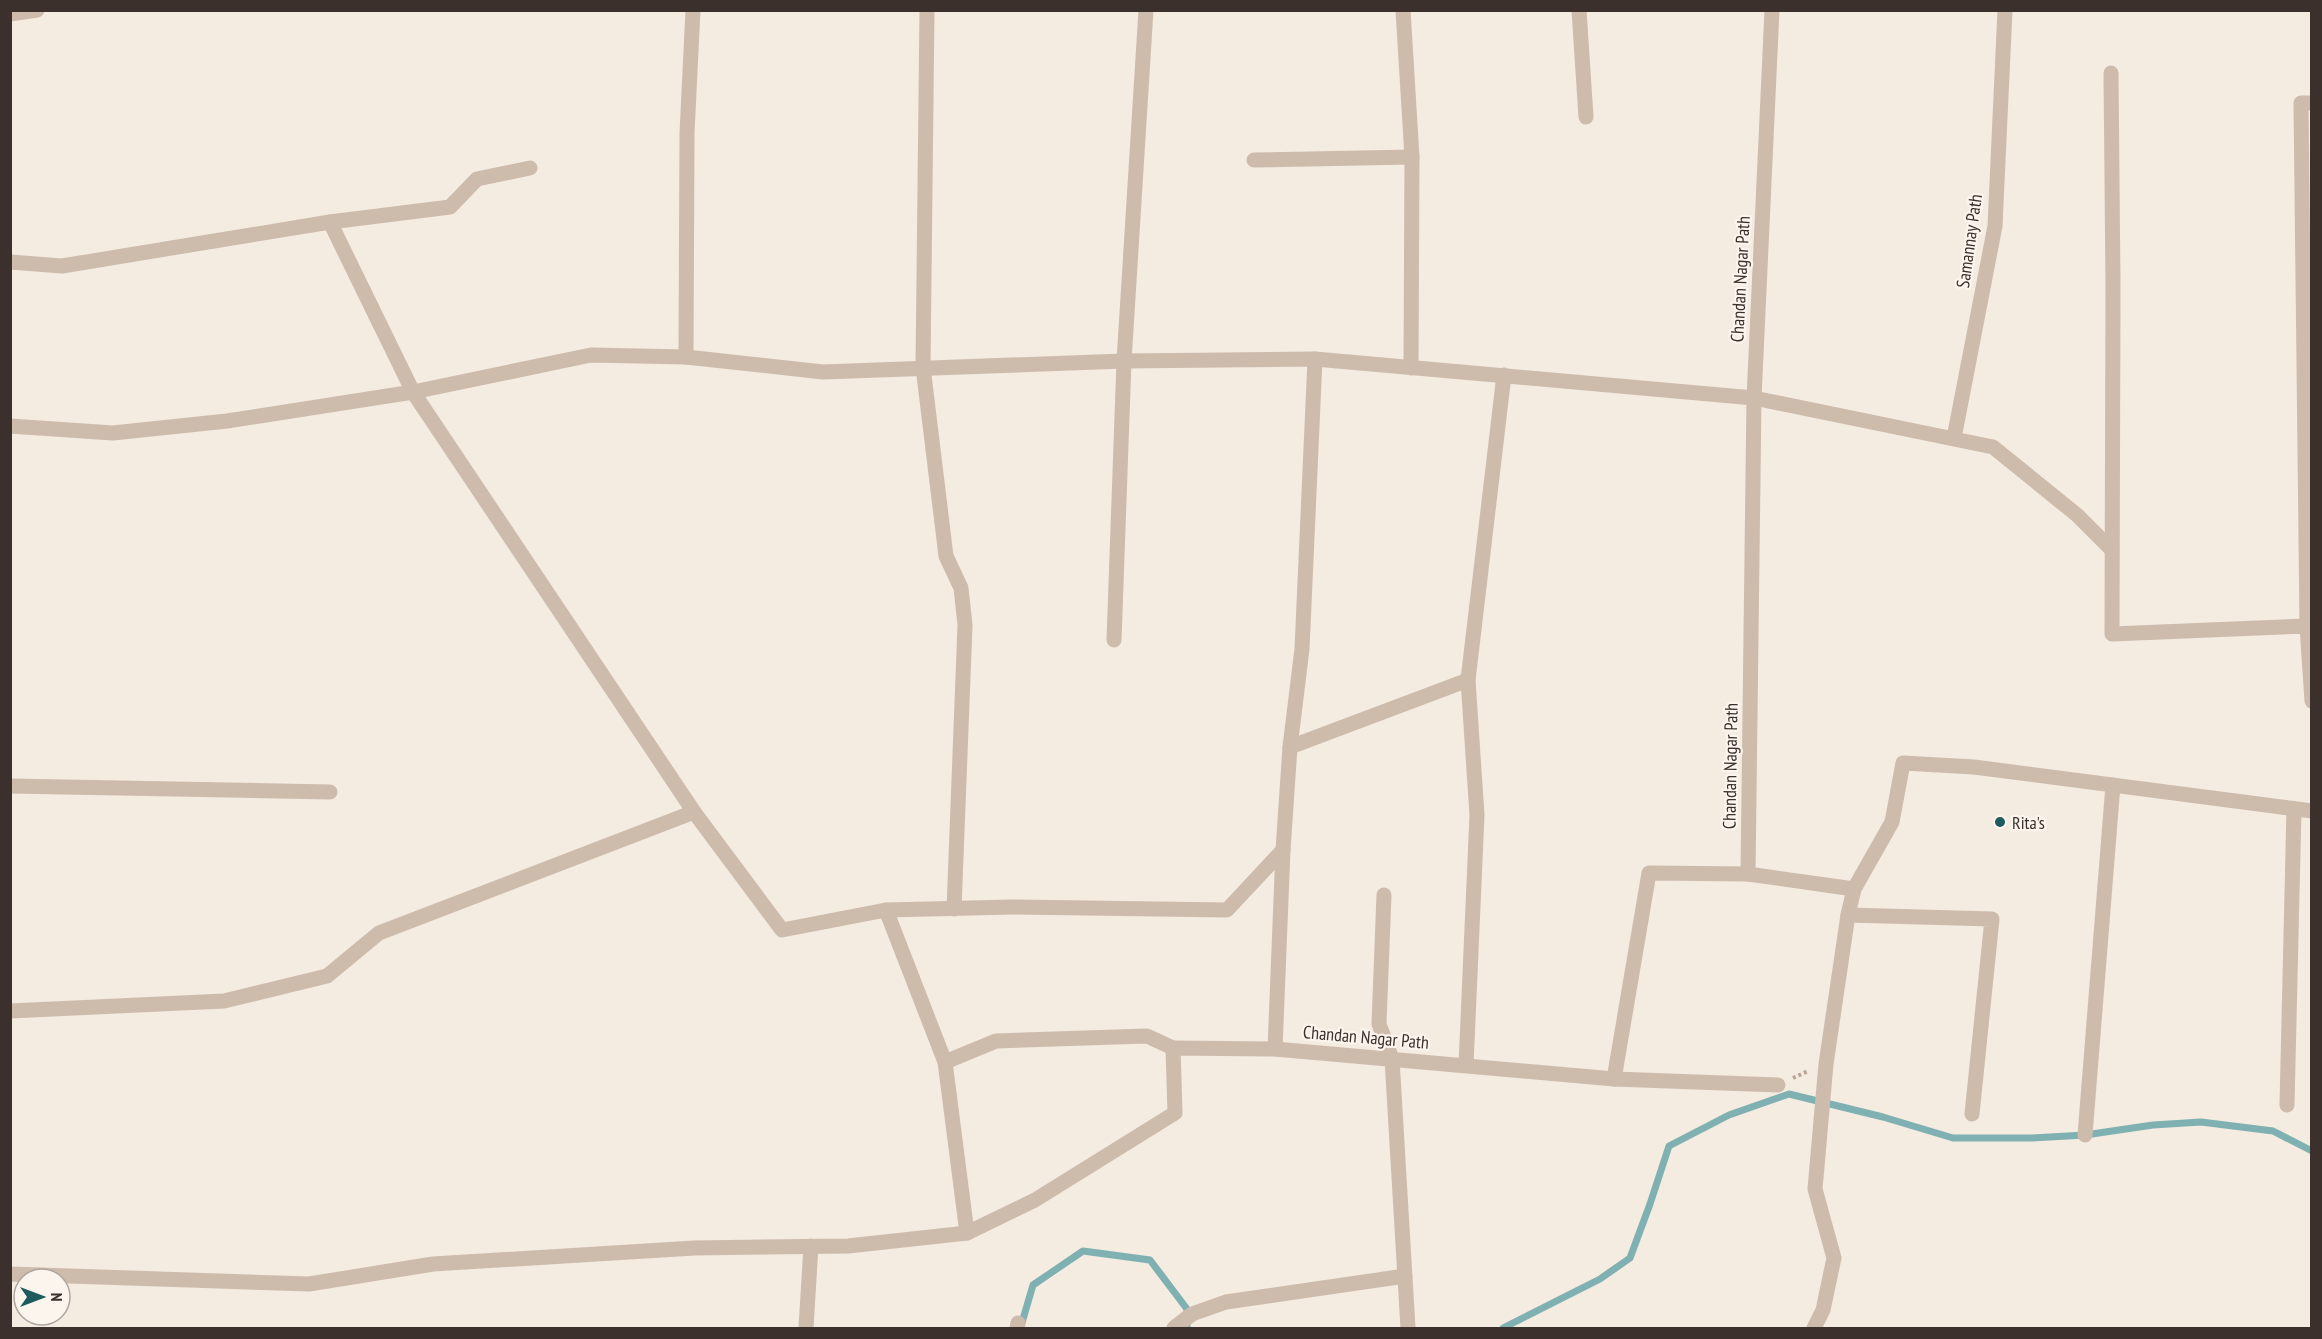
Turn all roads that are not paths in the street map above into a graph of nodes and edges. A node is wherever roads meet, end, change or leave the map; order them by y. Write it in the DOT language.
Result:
graph roads {
  1 [pos="37,10"];
  2 [pos="693,10"];
  3 [pos="927,10"];
  4 [pos="1146,10"];
  5 [pos="1403,10"];
  6 [pos="1580,10"];
  7 [pos="1772,10"];
  8 [pos="2005,10"];
  9 [pos="10,14"];
  10 [pos="2110,73"];
  11 [pos="2312,104"];
  12 [pos="1586,117"];
  13 [pos="1412,157"];
  14 [pos="1254,160"];
  15 [pos="530,168"];
  16 [pos="330,222"];
  17 [pos="10,262"];
  18 [pos="686,357"];
  19 [pos="1315,358"];
  20 [pos="1124,361"];
  21 [pos="923,367"];
  22 [pos="1412,368"];
  23 [pos="1504,375"];
  24 [pos="413,392"];
  25 [pos="1754,398"];
  26 [pos="10,426"];
  27 [pos="1954,438"];
  28 [pos="2112,550"];
  29 [pos="2307,626"];
  30 [pos="1114,640"];
  31 [pos="1468,680"];
  32 [pos="2312,701"];
  33 [pos="1290,747"];
  34 [pos="2113,785"];
  35 [pos="10,786"];
  36 [pos="330,792"];
  37 [pos="2294,809"];
  38 [pos="693,812"];
  39 [pos="2312,812"];
  40 [pos="1282,850"];
  41 [pos="1748,874"];
  42 [pos="1854,889"];
  43 [pos="1384,895"];
  44 [pos="954,909"];
  45 [pos="886,910"];
  46 [pos="1848,915"];
  47 [pos="10,1011"];
  48 [pos="1173,1048"];
  49 [pos="1275,1049"];
  50 [pos="1392,1059"];
  51 [pos="945,1062"];
  52 [pos="1466,1065"];
  53 [pos="1614,1079"];
  54 [pos="1778,1085"];
  55 [pos="2287,1105"];
  56 [pos="1972,1114"];
  57 [pos="2085,1135"];
  58 [pos="967,1233"];
  59 [pos="811,1246"];
  60 [pos="10,1274"];
  61 [pos="1405,1276"];
  62 [pos="806,1329"];
  63 [pos="1174,1329"];
  64 [pos="1408,1329"];
  65 [pos="1814,1329"];
  1 -- 9 [label="street"];
  2 -- 18 [label="street"];
  3 -- 21 [label="street"];
  4 -- 20 [label="street"];
  5 -- 13 [label="street"];
  6 -- 12 [label="street"];
  7 -- 25 [label="street, Chandan Nagar Path"];
  8 -- 27 [label="street, Samannay Path"];
  10 -- 28 [label="street"];
  11 -- 29 [label="street"];
  13 -- 14 [label="street"];
  13 -- 22 [label="street"];
  15 -- 16 [label="street"];
  16 -- 17 [label="street"];
  16 -- 24 [label="street"];
  18 -- 21 [label="street"];
  18 -- 24 [label="street"];
  19 -- 20 [label="street"];
  19 -- 22 [label="street"];
  19 -- 33 [label="street"];
  20 -- 21 [label="street"];
  20 -- 30 [label="street"];
  21 -- 44 [label="street"];
  22 -- 23 [label="street"];
  23 -- 25 [label="street"];
  23 -- 31 [label="street"];
  24 -- 26 [label="street"];
  24 -- 38 [label="street"];
  25 -- 27 [label="street"];
  25 -- 41 [label="street, Chandan Nagar Path"];
  27 -- 28 [label="street"];
  28 -- 29 [label="street"];
  29 -- 32 [label="street"];
  31 -- 33 [label="street"];
  31 -- 52 [label="street"];
  33 -- 40 [label="street"];
  34 -- 37 [label="street"];
  34 -- 42 [label="street"];
  34 -- 57 [label="street"];
  35 -- 36 [label="street"];
  37 -- 39 [label="street"];
  37 -- 55 [label="street"];
  38 -- 45 [label="street"];
  38 -- 47 [label="street"];
  40 -- 44 [label="street"];
  40 -- 49 [label="street"];
  41 -- 42 [label="street"];
  41 -- 53 [label="street"];
  42 -- 46 [label="street"];
  43 -- 50 [label="street"];
  44 -- 45 [label="street"];
  45 -- 51 [label="street"];
  46 -- 56 [label="street"];
  46 -- 65 [label="street"];
  48 -- 49 [label="street, Chandan Nagar Path"];
  48 -- 51 [label="street"];
  48 -- 58 [label="street"];
  49 -- 50 [label="street, Chandan Nagar Path"];
  50 -- 52 [label="street, Chandan Nagar Path"];
  50 -- 61 [label="street"];
  51 -- 58 [label="street"];
  52 -- 53 [label="street, Chandan Nagar Path"];
  53 -- 54 [label="street, Chandan Nagar Path"];
  58 -- 59 [label="street"];
  59 -- 60 [label="street"];
  59 -- 62 [label="street"];
  61 -- 63 [label="street"];
  61 -- 64 [label="street"];
}
